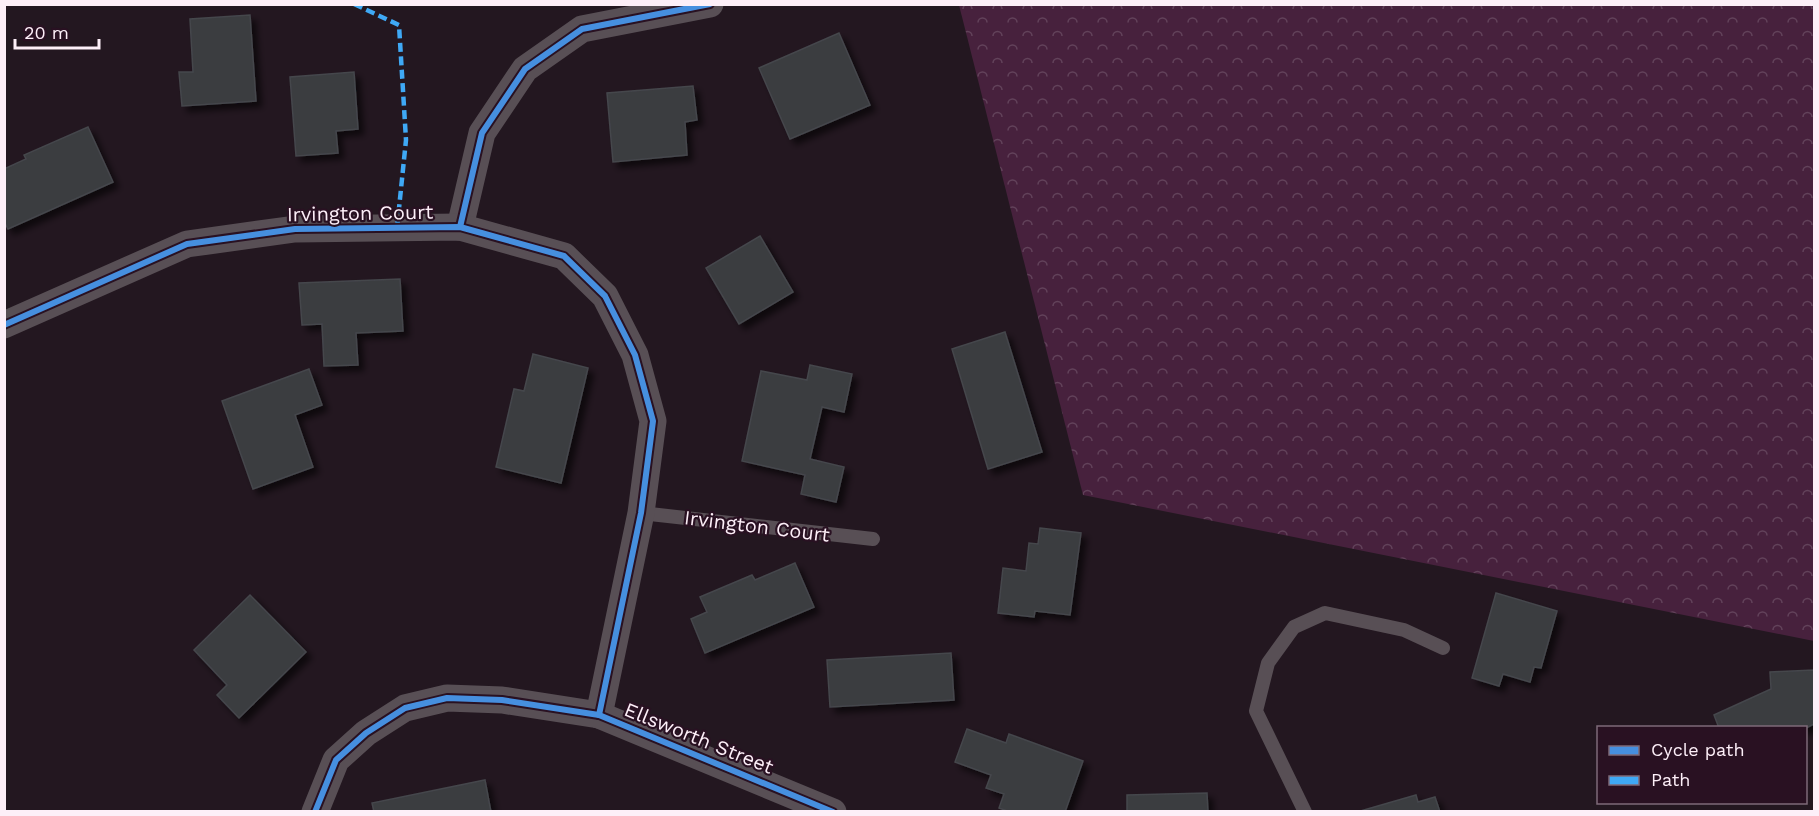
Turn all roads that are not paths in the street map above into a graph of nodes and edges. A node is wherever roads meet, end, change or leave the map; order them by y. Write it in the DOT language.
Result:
graph roads {
  1 [pos="710,4"];
  2 [pos="460,227"];
  3 [pos="4,325"];
  4 [pos="641,513"];
  5 [pos="873,539"];
  6 [pos="1443,648"];
  7 [pos="598,715"];
  8 [pos="315,812"];
  9 [pos="833,812"];
  10 [pos="1305,812"];
  1 -- 2 [label="street"];
  2 -- 3 [label="street, Irvington Court"];
  2 -- 4 [label="street, Irvington Court"];
  4 -- 5 [label="lane, Irvington Court"];
  4 -- 7 [label="street, Irvington Court"];
  6 -- 10 [label="lane"];
  7 -- 8 [label="street, Ellsworth Street"];
  7 -- 9 [label="street, Ellsworth Street"];
}
